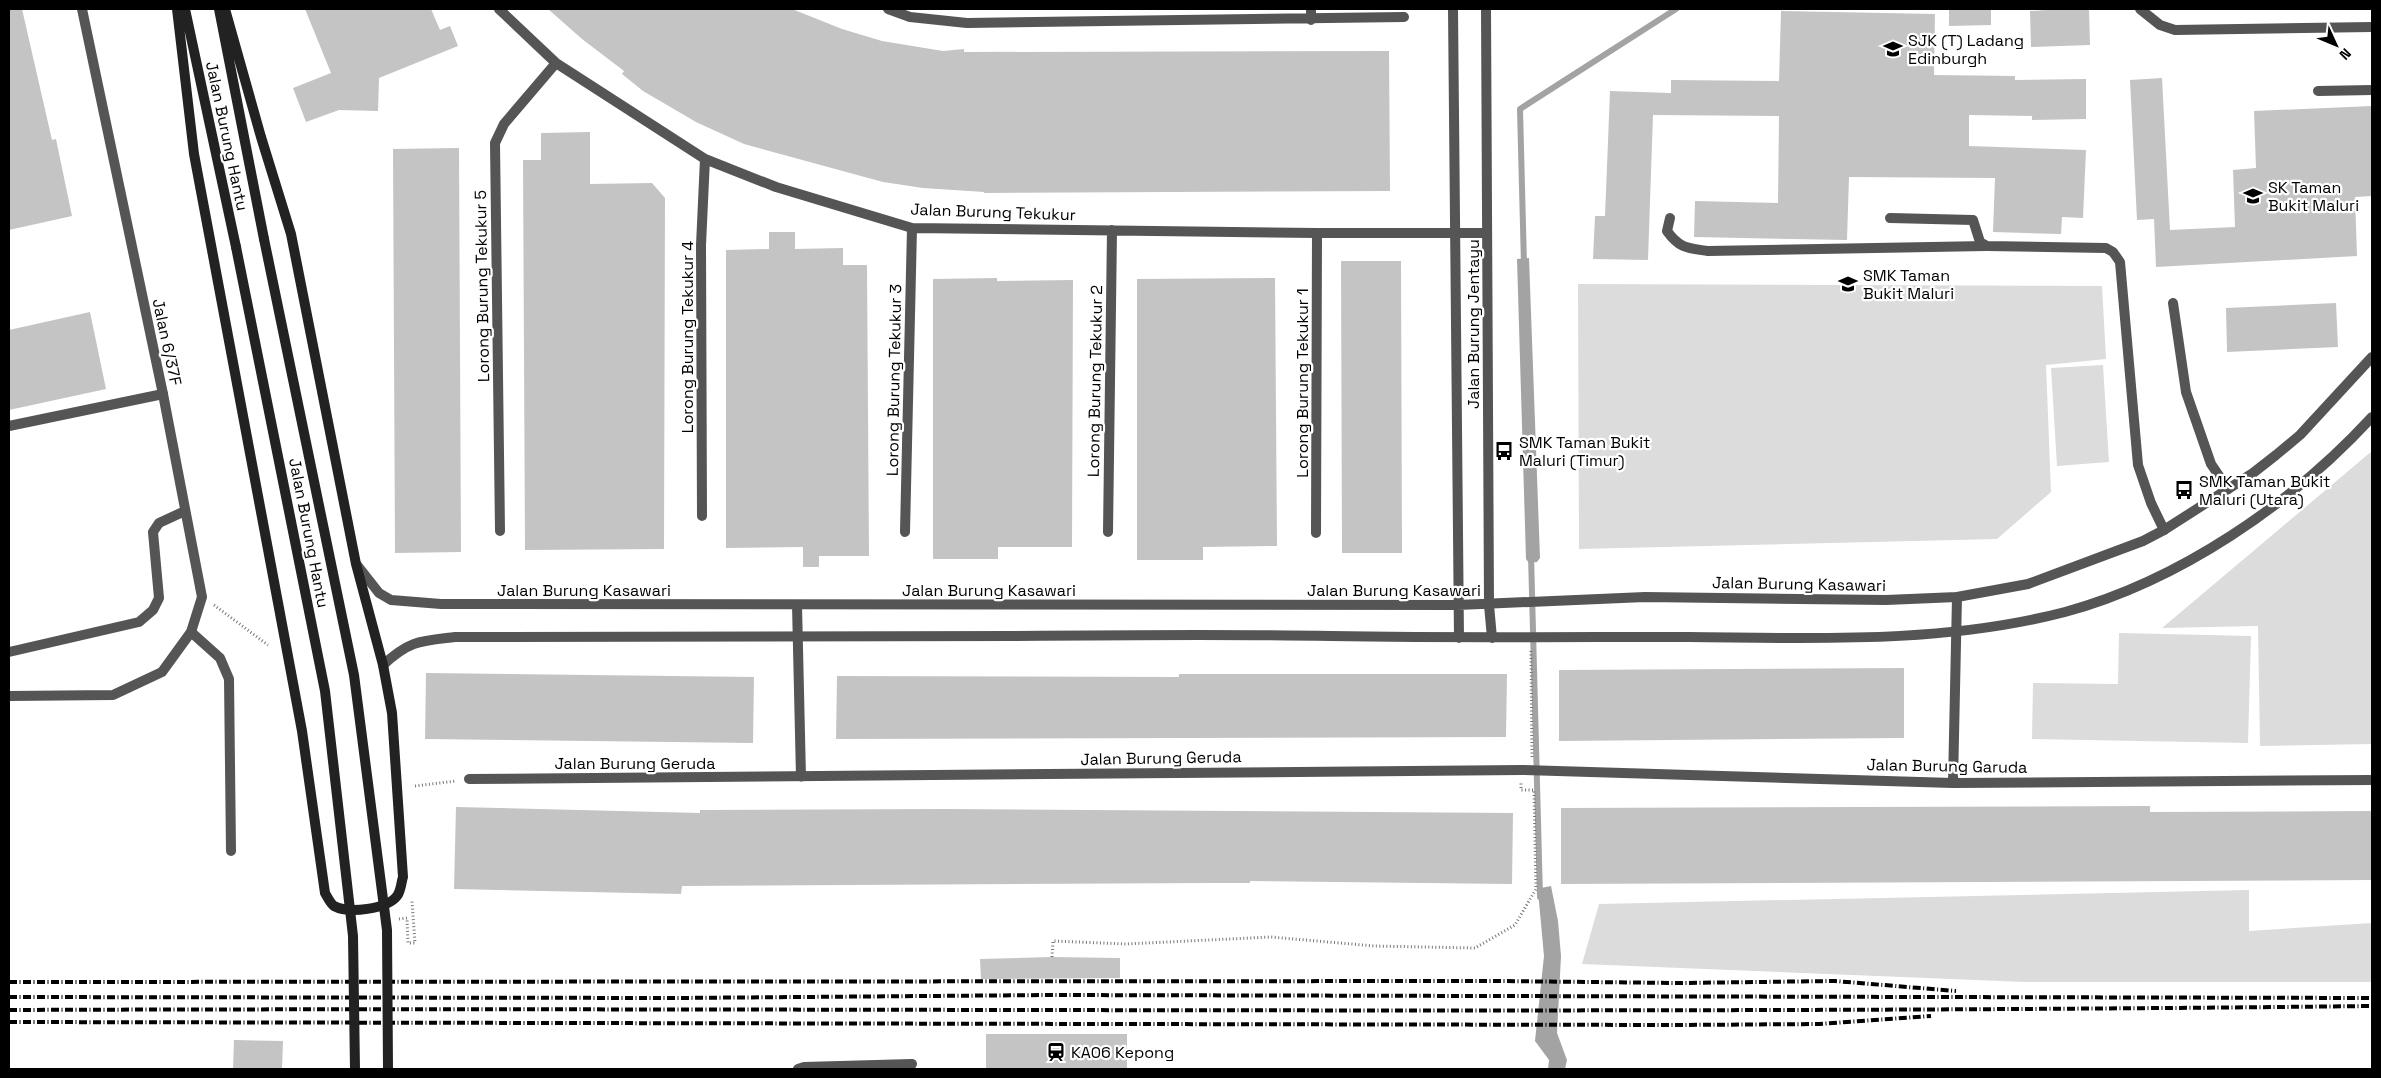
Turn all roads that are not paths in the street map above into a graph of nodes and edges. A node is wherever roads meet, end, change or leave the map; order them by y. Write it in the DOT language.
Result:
graph roads {
  1 [pos="82,9"];
  2 [pos="177,9"];
  3 [pos="185,9"];
  4 [pos="219,9"];
  5 [pos="225,9"];
  6 [pos="499,9"];
  7 [pos="888,9"];
  8 [pos="1311,9"];
  9 [pos="1453,9"];
  10 [pos="1486,9"];
  11 [pos="2140,9"];
  12 [pos="1404,17"];
  13 [pos="1311,20"];
  14 [pos="2372,27"];
  15 [pos="556,63"];
  16 [pos="2318,90"];
  17 [pos="2372,90"];
  18 [pos="705,159"];
  19 [pos="1670,218"];
  20 [pos="1890,218"];
  21 [pos="912,228"];
  22 [pos="1112,230"];
  23 [pos="1317,233"];
  24 [pos="1454,233"];
  25 [pos="1488,233"];
  26 [pos="1987,246"];
  27 [pos="2173,303"];
  28 [pos="2372,356"];
  29 [pos="163,394"];
  30 [pos="2372,417"];
  31 [pos="9,426"];
  32 [pos="2228,489"];
  33 [pos="185,511"];
  34 [pos="702,516"];
  35 [pos="2164,530"];
  36 [pos="500,531"];
  37 [pos="905,532"];
  38 [pos="1108,532"];
  39 [pos="1316,533"];
  40 [pos="356,564"];
  41 [pos="1957,597"];
  42 [pos="797,605"];
  43 [pos="1458,605"];
  44 [pos="1489,605"];
  45 [pos="191,632"];
  46 [pos="1956,632"];
  47 [pos="796,636"];
  48 [pos="1459,638"];
  49 [pos="1492,638"];
  50 [pos="9,652"];
  51 [pos="383,665"];
  52 [pos="9,696"];
  53 [pos="1522,770"];
  54 [pos="801,777"];
  55 [pos="469,779"];
  56 [pos="2372,780"];
  57 [pos="1954,783"];
  58 [pos="231,851"];
  59 [pos="912,1064"];
  60 [pos="354,1069"];
  61 [pos="388,1069"];
  62 [pos="798,1069"];
  1 -- 29 [label="street, Jalan 6/37F"];
  2 -- 51 [label="main road"];
  3 -- 60 [label="main road, Jalan Burung Hantu, bridge"];
  4 -- 61 [label="main road, Jalan Burung Hantu, bridge"];
  5 -- 40 [label="main road"];
  6 -- 15 [label="street, Jalan Burung Tekukur"];
  7 -- 13 [label="street"];
  8 -- 13 [label="street"];
  9 -- 24 [label="street, Jalan Burung Jentayu"];
  10 -- 25 [label="street, Jalan Burung Jentayu"];
  11 -- 14 [label="street"];
  12 -- 13 [label="street"];
  15 -- 18 [label="street, Jalan Burung Tekukur"];
  15 -- 36 [label="street, Lorong Burung Tekukur 5"];
  16 -- 17 [label="street"];
  18 -- 21 [label="street, Jalan Burung Tekukur"];
  18 -- 34 [label="street, Lorong Burung Tekukur 4"];
  19 -- 26 [label="street"];
  20 -- 26 [label="street"];
  21 -- 22 [label="street, Jalan Burung Tekukur"];
  21 -- 37 [label="street, Lorong Burung Tekukur 3"];
  22 -- 23 [label="street, Jalan Burung Tekukur"];
  22 -- 38 [label="street, Lorong Burung Tekukur 2"];
  23 -- 24 [label="street, Jalan Burung Tekukur"];
  23 -- 39 [label="street, Lorong Burung Tekukur 1"];
  24 -- 25 [label="street, Jalan Burung Tekukur"];
  24 -- 43 [label="street, Jalan Burung Jentayu"];
  25 -- 44 [label="street, Jalan Burung Jentayu"];
  26 -- 35 [label="street"];
  27 -- 32 [label="street"];
  28 -- 32 [label="street, Jalan Burung Kasawari"];
  29 -- 31 [label="street"];
  29 -- 33 [label="street, Jalan 6/37F"];
  30 -- 46 [label="street"];
  32 -- 35 [label="street, Jalan Burung Kasawari"];
  33 -- 45 [label="street, Jalan 6/37F"];
  33 -- 50 [label="street"];
  35 -- 41 [label="street, Jalan Burung Kasawari"];
  40 -- 42 [label="street, Jalan Burung Kasawari"];
  40 -- 51 [label="main road"];
  41 -- 44 [label="street, Jalan Burung Kasawari"];
  41 -- 46 [label="street"];
  42 -- 43 [label="street, Jalan Burung Kasawari"];
  42 -- 47 [label="street"];
  43 -- 44 [label="street, Jalan Burung Kasawari"];
  43 -- 48 [label="street, Jalan Burung Jentayu"];
  44 -- 49 [label="street, Jalan Burung Jentayu"];
  45 -- 52 [label="street, Jalan 6/37F"];
  45 -- 58 [label="street"];
  46 -- 49 [label="street"];
  46 -- 57 [label="street"];
  47 -- 48 [label="street"];
  47 -- 51 [label="street"];
  47 -- 54 [label="street"];
  48 -- 49 [label="street"];
  53 -- 54 [label="street, Jalan Burung Geruda"];
  53 -- 57 [label="street, Jalan Burung Garuda"];
  54 -- 55 [label="street, Jalan Burung Geruda"];
  56 -- 57 [label="street, Jalan Burung Garuda"];
  59 -- 62 [label="street"];
}
